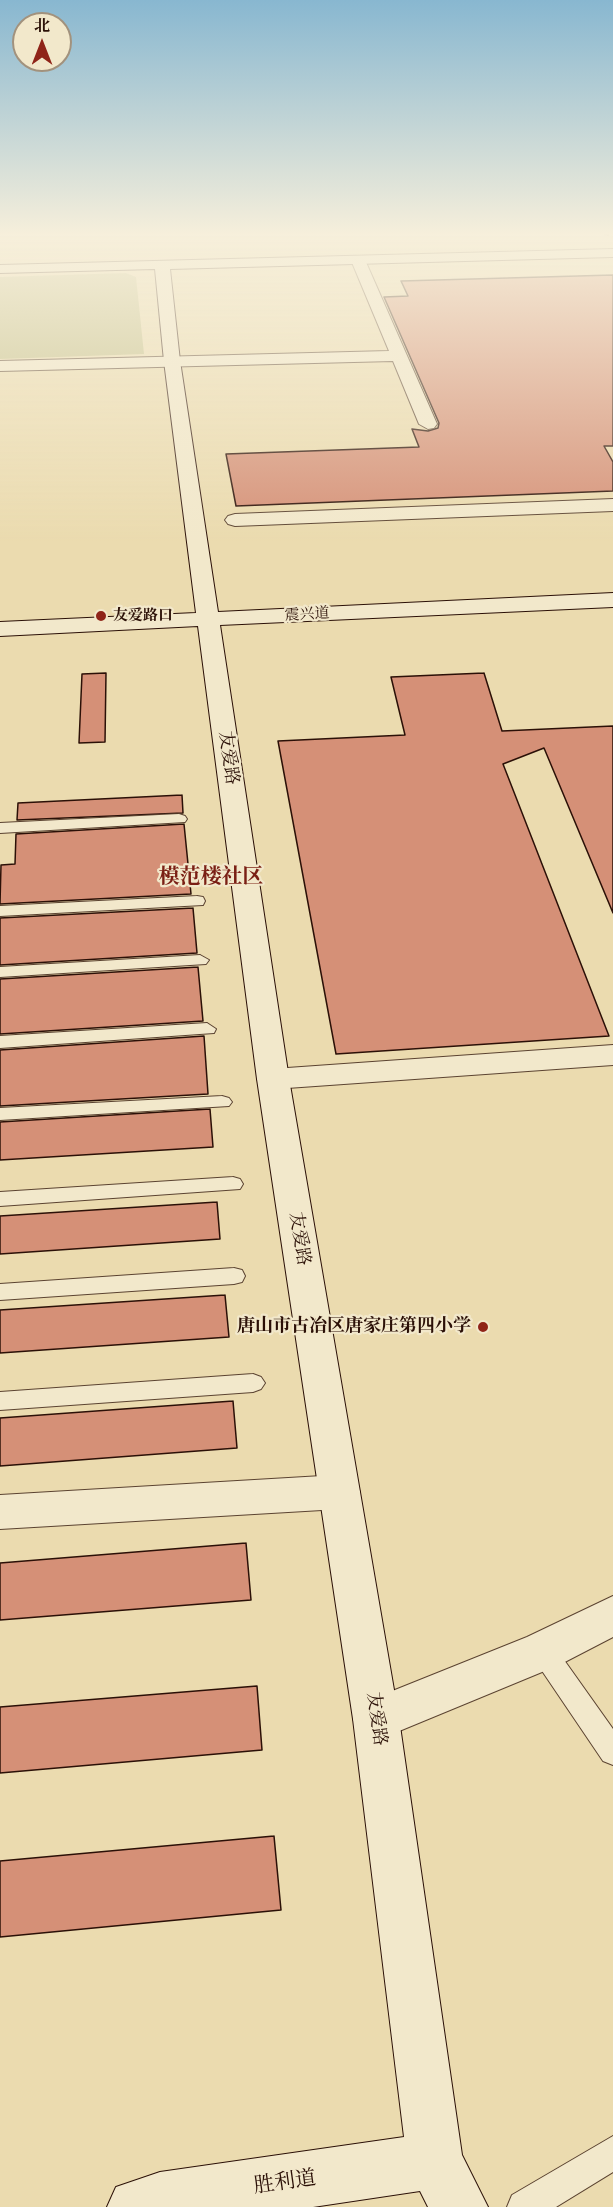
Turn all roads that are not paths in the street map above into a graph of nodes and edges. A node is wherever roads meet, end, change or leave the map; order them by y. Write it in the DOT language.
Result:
graph roads {
  1 [pos="169,337"];
  2 [pos="391,337"];
  3 [pos="399,356"];
  4 [pos="172,361"];
  5 [pos="0,366"];
  6 [pos="428,424"];
  7 [pos="613,505"];
  8 [pos="235,520"];
  9 [pos="613,600"];
  10 [pos="208,620"];
  11 [pos="0,629"];
  12 [pos="179,819"];
  13 [pos="0,828"];
  14 [pos="197,901"];
  15 [pos="0,911"];
  16 [pos="200,960"];
  17 [pos="0,972"];
  18 [pos="207,1029"];
  19 [pos="0,1042"];
  20 [pos="613,1055"];
  21 [pos="273,1078"];
  22 [pos="222,1102"];
  23 [pos="0,1114"];
  24 [pos="233,1184"];
  25 [pos="0,1199"];
  26 [pos="234,1276"];
  27 [pos="0,1292"];
  28 [pos="253,1383"];
  29 [pos="0,1401"];
  30 [pos="339,1491"];
  31 [pos="0,1512"];
  32 [pos="613,1615"];
  33 [pos="543,1651"];
  34 [pos="376,1719"];
  35 [pos="613,1752"];
  36 [pos="613,2153"];
  37 [pos="447,2184"];
  38 [pos="136,2207"];
  39 [pos="524,2207"];
  1 -- 4 [label="street, 友爱路"];
  2 -- 3 [label="street"];
  3 -- 4 [label="street"];
  3 -- 6 [label="street"];
  4 -- 5 [label="street"];
  4 -- 10 [label="street, 友爱路"];
  7 -- 8 [label="street"];
  9 -- 10 [label="street, 震兴道"];
  10 -- 11 [label="street, 震兴道"];
  10 -- 21 [label="street, 友爱路"];
  12 -- 13 [label="lane"];
  14 -- 15 [label="lane"];
  16 -- 17 [label="lane"];
  18 -- 19 [label="lane"];
  20 -- 21 [label="street"];
  21 -- 30 [label="street, 友爱路"];
  22 -- 23 [label="lane"];
  24 -- 25 [label="lane"];
  26 -- 27 [label="lane"];
  28 -- 29 [label="lane"];
  30 -- 31 [label="street"];
  30 -- 34 [label="street, 友爱路"];
  32 -- 33 [label="street"];
  33 -- 34 [label="street"];
  33 -- 35 [label="lane"];
  34 -- 37 [label="street, 友爱路"];
  36 -- 39 [label="lane"];
  37 -- 38 [label="street, 胜利道"];
}
